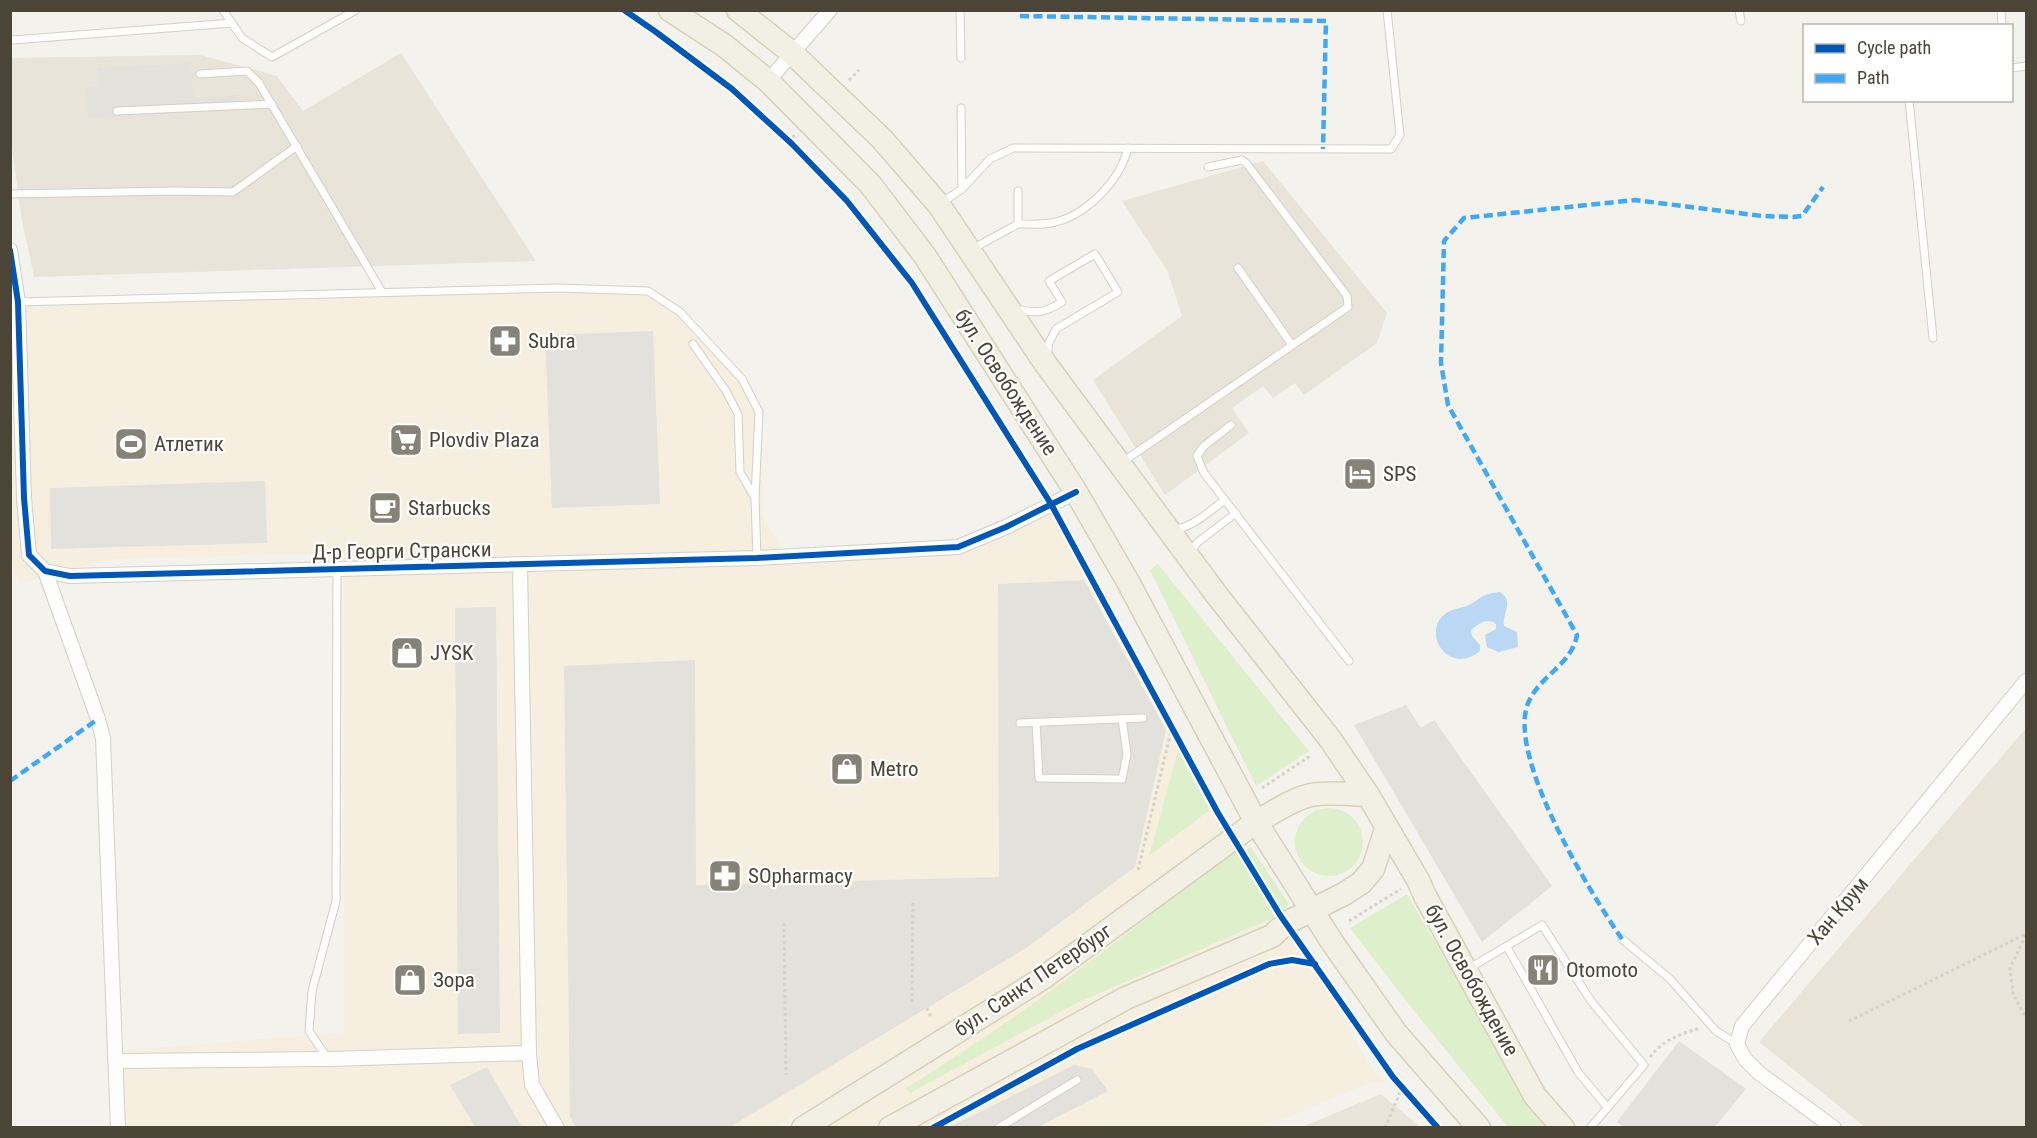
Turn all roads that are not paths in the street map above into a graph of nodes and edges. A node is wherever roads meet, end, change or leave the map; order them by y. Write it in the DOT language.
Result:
graph roads {
  1 [pos="224,10"];
  2 [pos="356,10"];
  3 [pos="670,10"];
  4 [pos="738,10"];
  5 [pos="830,10"];
  6 [pos="960,10"];
  7 [pos="1387,10"];
  8 [pos="1740,10"];
  9 [pos="1741,21"];
  10 [pos="232,23"];
  11 [pos="13,39"];
  12 [pos="792,53"];
  13 [pos="961,58"];
  14 [pos="200,74"];
  15 [pos="768,81"];
  16 [pos="1909,102"];
  17 [pos="272,104"];
  18 [pos="961,108"];
  19 [pos="117,111"];
  20 [pos="297,146"];
  21 [pos="1128,148"];
  22 [pos="1208,167"];
  23 [pos="962,189"];
  24 [pos="1018,190"];
  25 [pos="10,194"];
  26 [pos="939,205"];
  27 [pos="1018,224"];
  28 [pos="10,250"];
  29 [pos="970,250"];
  30 [pos="1239,268"];
  31 [pos="382,292"];
  32 [pos="18,302"];
  33 [pos="1009,308"];
  34 [pos="1933,338"];
  35 [pos="693,344"];
  36 [pos="1292,345"];
  37 [pos="1045,363"];
  38 [pos="1231,425"];
  39 [pos="1120,464"];
  40 [pos="1076,492"];
  41 [pos="755,498"];
  42 [pos="1225,500"];
  43 [pos="1236,513"];
  44 [pos="1169,529"];
  45 [pos="1187,555"];
  46 [pos="757,558"];
  47 [pos="520,566"];
  48 [pos="337,569"];
  49 [pos="45,571"];
  50 [pos="1349,662"];
  51 [pos="2026,681"];
  52 [pos="1122,718"];
  53 [pos="1143,718"];
  54 [pos="1036,722"];
  55 [pos="1020,723"];
  56 [pos="1368,795"];
  57 [pos="1256,822"];
  58 [pos="1386,829"];
  59 [pos="1313,910"];
  60 [pos="1622,939"];
  61 [pos="1507,947"];
  62 [pos="1466,970"];
  63 [pos="1737,1044"];
  64 [pos="529,1053"];
  65 [pos="328,1059"];
  66 [pos="116,1061"];
  67 [pos="1077,1080"];
  68 [pos="1606,1107"];
  69 [pos="118,1128"];
  70 [pos="557,1128"];
  71 [pos="803,1128"];
  72 [pos="890,1128"];
  73 [pos="998,1128"];
  74 [pos="1479,1128"];
  75 [pos="1563,1128"];
  76 [pos="1590,1128"];
  77 [pos="1834,1128"];
  1 -- 10 [label="lane"];
  2 -- 10 [label="lane"];
  3 -- 15 [label="main road, бул. Освобождение"];
  4 -- 12 [label="main road, бул. Освобождение"];
  5 -- 12 [label="street"];
  6 -- 13 [label="lane"];
  7 -- 21 [label="lane"];
  8 -- 9 [label="lane"];
  10 -- 11 [label="lane"];
  12 -- 15 [label="street"];
  12 -- 26 [label="main road, бул. Освобождение"];
  14 -- 17 [label="lane"];
  15 -- 40 [label="main road, бул. Освобождение"];
  16 -- 34 [label="lane"];
  17 -- 19 [label="lane"];
  17 -- 20 [label="lane"];
  18 -- 23 [label="lane"];
  20 -- 25 [label="lane"];
  20 -- 31 [label="lane"];
  21 -- 23 [label="lane"];
  21 -- 27 [label="lane"];
  22 -- 36 [label="lane"];
  23 -- 26 [label="lane"];
  24 -- 27 [label="lane"];
  26 -- 29 [label="main road, бул. Освобождение"];
  27 -- 29 [label="lane"];
  28 -- 32 [label="street"];
  29 -- 33 [label="main road, бул. Освобождение"];
  30 -- 36 [label="lane"];
  31 -- 32 [label="lane"];
  31 -- 41 [label="lane"];
  32 -- 49 [label="street"];
  33 -- 37 [label="main road, бул. Освобождение"];
  33 -- 37 [label="lane"];
  35 -- 41 [label="lane"];
  36 -- 39 [label="lane"];
  37 -- 39 [label="main road, бул. Освобождение"];
  38 -- 42 [label="lane"];
  39 -- 44 [label="main road, бул. Освобождение"];
  40 -- 46 [label="street, Д-р Георги Странски"];
  40 -- 57 [label="main road, бул. Освобождение"];
  41 -- 46 [label="lane"];
  42 -- 43 [label="lane"];
  42 -- 44 [label="lane"];
  43 -- 45 [label="lane"];
  43 -- 50 [label="lane"];
  44 -- 45 [label="main road, бул. Освобождение"];
  45 -- 56 [label="main road, бул. Освобождение"];
  46 -- 47 [label="street, Д-р Георги Странски"];
  47 -- 48 [label="street, Д-р Георги Странски"];
  47 -- 64 [label="street"];
  48 -- 49 [label="street, Д-р Георги Странски"];
  48 -- 65 [label="lane"];
  49 -- 66 [label="street"];
  51 -- 63 [label="street, Хан Крум"];
  52 -- 53 [label="lane"];
  52 -- 54 [label="lane"];
  52 -- 54 [label="lane"];
  54 -- 55 [label="lane"];
  56 -- 57 [label="main road, бул. Санкт Петербург"];
  56 -- 58 [label="main road, бул. Освобождение"];
  57 -- 59 [label="main road, бул. Освобождение"];
  57 -- 71 [label="main road, бул. Санкт Петербург"];
  58 -- 59 [label="main road"];
  58 -- 62 [label="main road, бул. Освобождение"];
  59 -- 72 [label="main road"];
  59 -- 74 [label="main road"];
  60 -- 63 [label="lane"];
  61 -- 62 [label="lane"];
  61 -- 68 [label="lane"];
  61 -- 68 [label="lane"];
  62 -- 75 [label="main road, бул. Освобождение"];
  63 -- 77 [label="street"];
  64 -- 65 [label="street"];
  64 -- 70 [label="street"];
  65 -- 66 [label="street"];
  66 -- 69 [label="street"];
  67 -- 73 [label="lane"];
  68 -- 76 [label="lane"];
}
